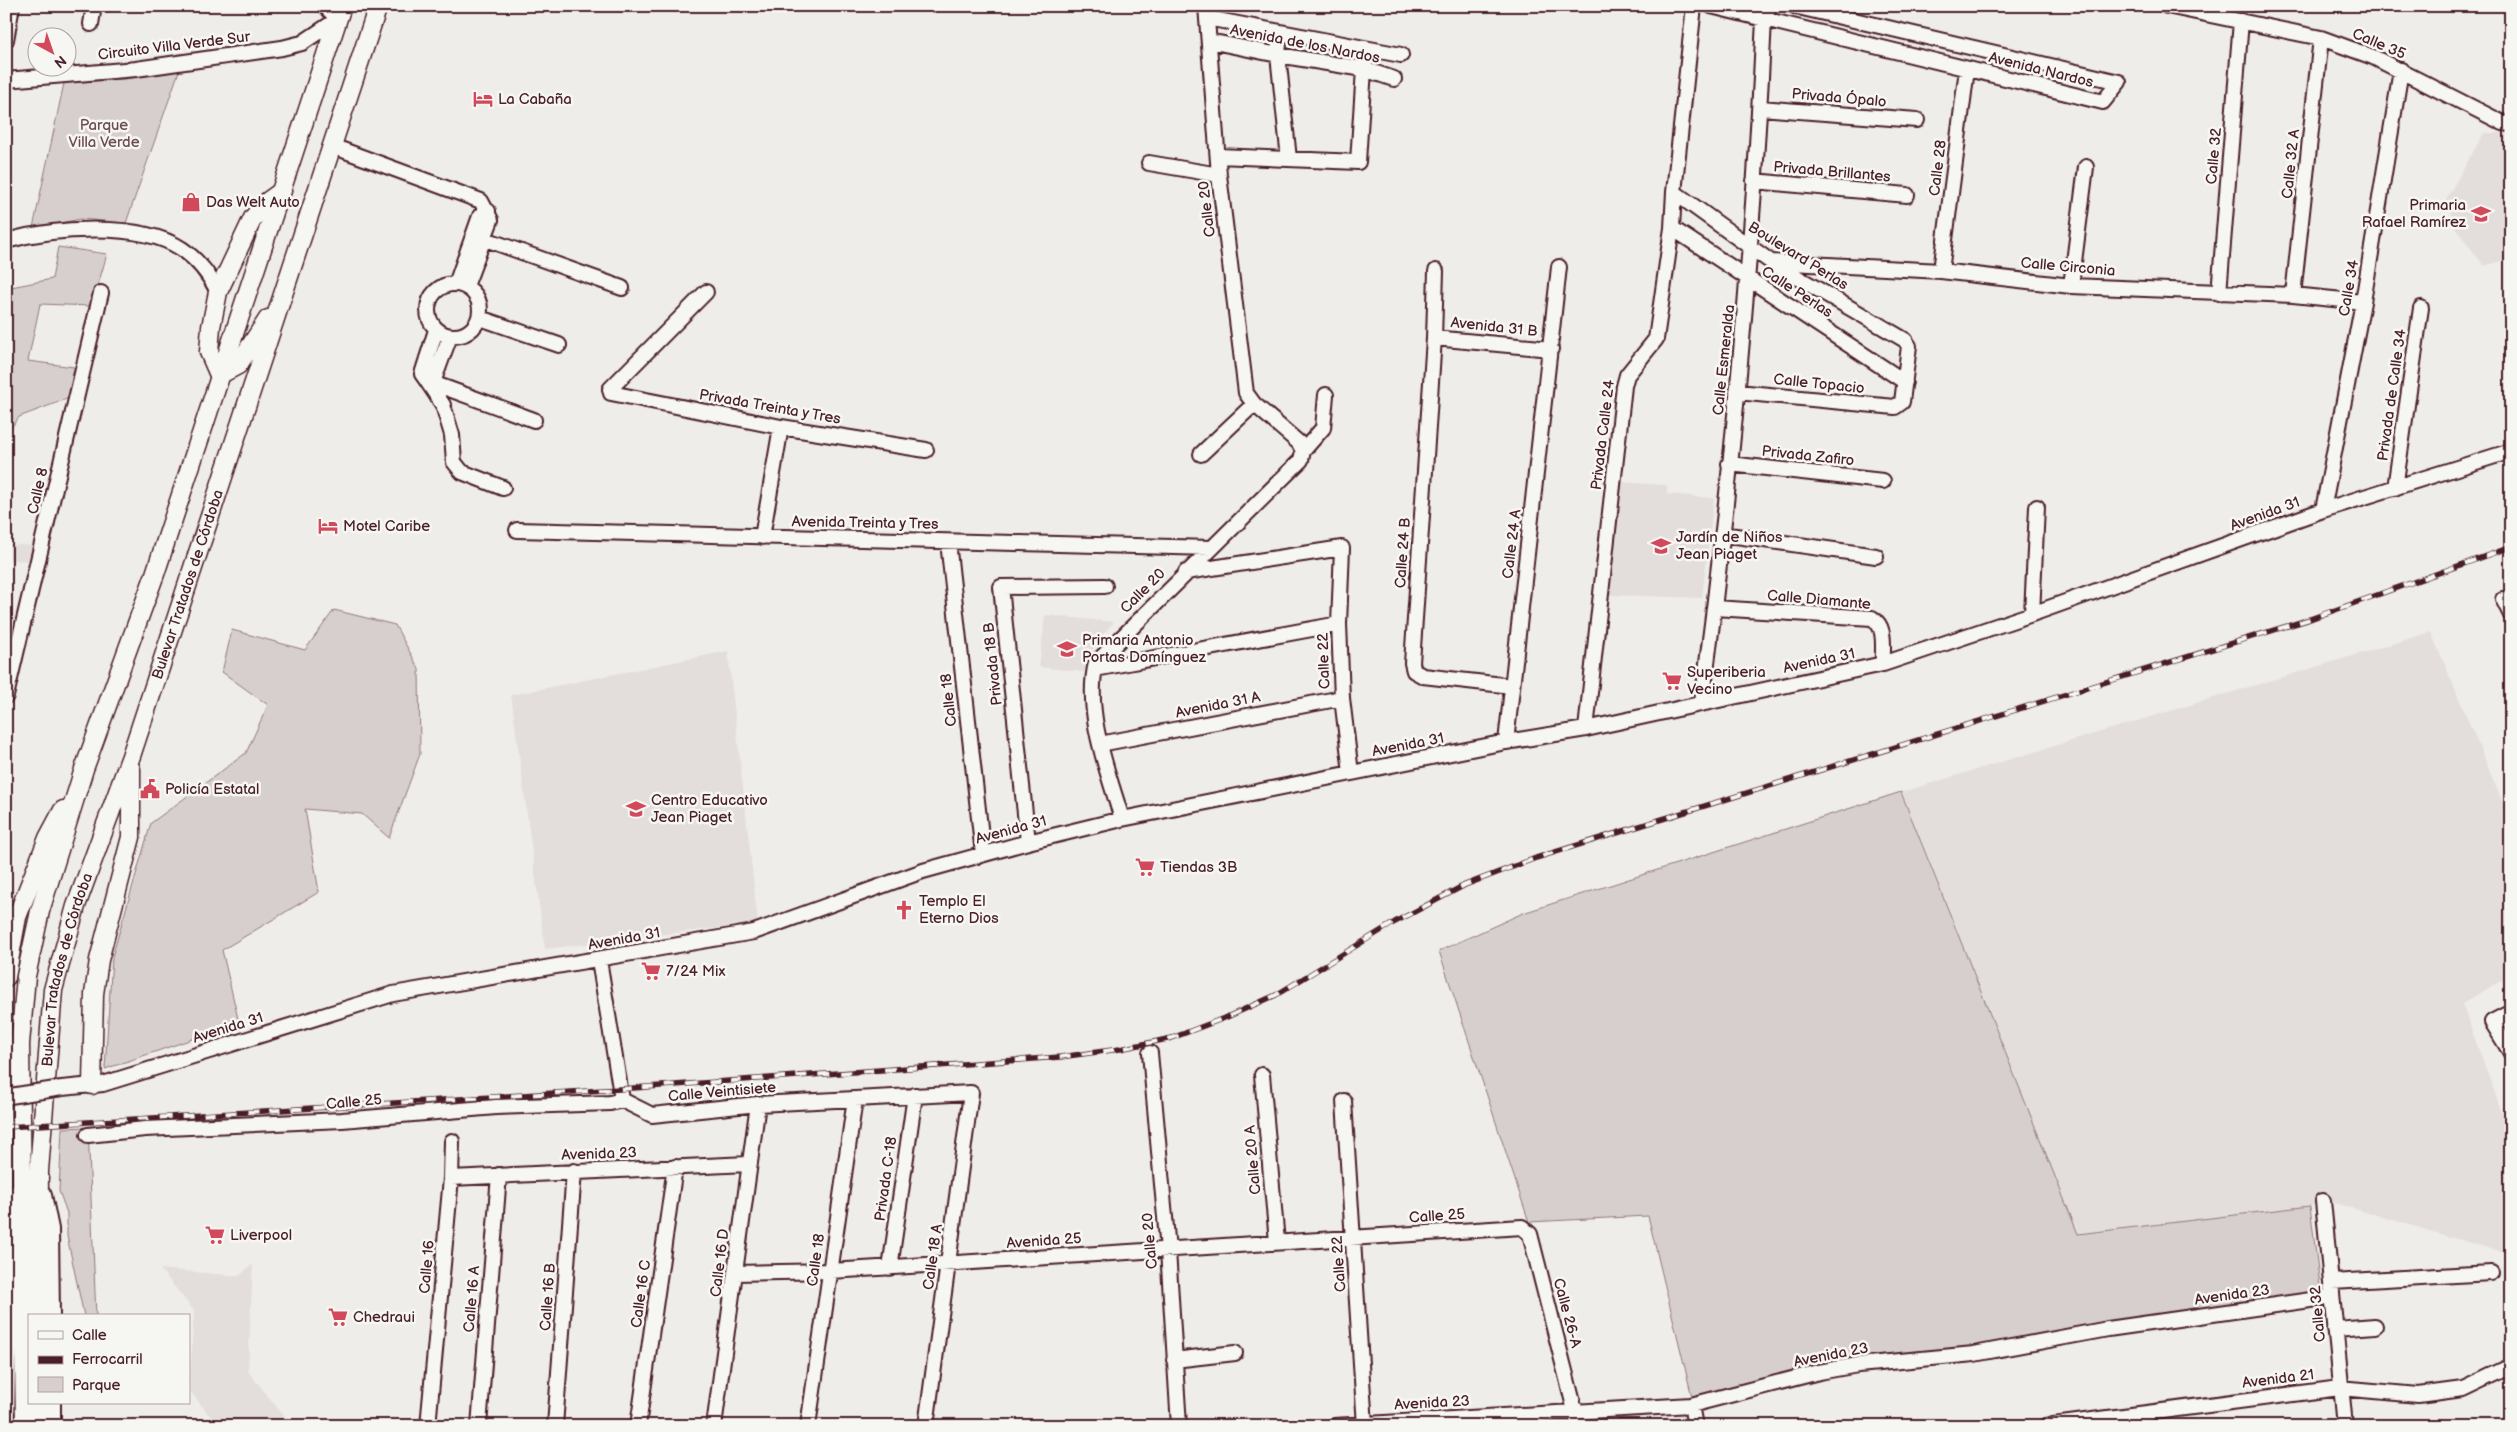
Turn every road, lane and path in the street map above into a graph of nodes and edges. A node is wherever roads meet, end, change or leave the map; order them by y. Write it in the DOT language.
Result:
graph roads {
  1 [pos="12,6"];
  2 [pos="94,6"];
  3 [pos="325,6"];
  4 [pos="378,6"];
  5 [pos="1694,6"];
  6 [pos="1711,6"];
  7 [pos="1756,6"];
  8 [pos="1769,6"];
  9 [pos="1794,6"];
  10 [pos="2167,6"];
  11 [pos="340,12"];
  12 [pos="1206,12"];
  13 [pos="1764,20"];
  14 [pos="2241,20"];
  15 [pos="91,24"];
  16 [pos="1280,33"];
  17 [pos="2321,38"];
  18 [pos="6,40"];
  19 [pos="1209,41"];
  20 [pos="1369,49"];
  21 [pos="1401,55"];
  22 [pos="1278,56"];
  23 [pos="1364,69"];
  24 [pos="1967,69"];
  25 [pos="2401,70"];
  26 [pos="1394,79"];
  27 [pos="6,80"];
  28 [pos="1760,108"];
  29 [pos="1917,120"];
  30 [pos="2511,124"];
  31 [pos="332,146"];
  32 [pos="1218,156"];
  33 [pos="1289,159"];
  34 [pos="1149,163"];
  35 [pos="2086,167"];
  36 [pos="1219,175"];
  37 [pos="1754,181"];
  38 [pos="282,191"];
  39 [pos="1674,192"];
  40 [pos="1907,196"];
  41 [pos="1672,228"];
  42 [pos="479,236"];
  43 [pos="6,241"];
  44 [pos="1751,247"];
  45 [pos="1771,262"];
  46 [pos="1559,267"];
  47 [pos="1436,271"];
  48 [pos="1941,271"];
  49 [pos="1749,281"];
  50 [pos="461,285"];
  51 [pos="2071,286"];
  52 [pos="622,288"];
  53 [pos="218,292"];
  54 [pos="706,292"];
  55 [pos="101,293"];
  56 [pos="2219,293"];
  57 [pos="282,295"];
  58 [pos="2292,295"];
  59 [pos="2363,302"];
  60 [pos="2421,308"];
  61 [pos="480,318"];
  62 [pos="436,330"];
  63 [pos="450,336"];
  64 [pos="1434,338"];
  65 [pos="559,345"];
  66 [pos="1551,349"];
  67 [pos="219,375"];
  68 [pos="427,381"];
  69 [pos="1905,382"];
  70 [pos="1736,392"];
  71 [pos="1326,395"];
  72 [pos="1254,404"];
  73 [pos="534,420"];
  74 [pos="781,426"];
  75 [pos="926,450"];
  76 [pos="2511,451"];
  77 [pos="1303,452"];
  78 [pos="1200,454"];
  79 [pos="1729,464"];
  80 [pos="1883,481"];
  81 [pos="503,488"];
  82 [pos="2395,488"];
  83 [pos="2037,507"];
  84 [pos="2323,510"];
  85 [pos="517,530"];
  86 [pos="1722,534"];
  87 [pos="762,537"];
  88 [pos="948,542"];
  89 [pos="1212,548"];
  90 [pos="1876,556"];
  91 [pos="1186,572"];
  92 [pos="1105,586"];
  93 [pos="2502,599"];
  94 [pos="1714,608"];
  95 [pos="2032,614"];
  96 [pos="2511,615"];
  97 [pos="1340,624"];
  98 [pos="1883,664"];
  99 [pos="1095,669"];
  100 [pos="1512,686"];
  101 [pos="6,696"];
  102 [pos="1342,698"];
  103 [pos="1702,703"];
  104 [pos="1586,729"];
  105 [pos="1506,742"];
  106 [pos="1100,744"];
  107 [pos="131,756"];
  108 [pos="84,769"];
  109 [pos="1351,773"];
  110 [pos="1122,819"];
  111 [pos="1028,842"];
  112 [pos="983,854"];
  113 [pos="598,960"];
  114 [pos="6,977"];
  115 [pos="2511,1012"];
  116 [pos="1150,1053"];
  117 [pos="2511,1053"];
  118 [pos="1262,1075"];
  119 [pos="92,1085"];
  120 [pos="971,1093"];
  121 [pos="915,1095"];
  122 [pos="8,1097"];
  123 [pos="855,1099"];
  124 [pos="622,1100"];
  125 [pos="1344,1101"];
  126 [pos="758,1104"];
  127 [pos="88,1135"];
  128 [pos="452,1141"];
  129 [pos="748,1164"];
  130 [pos="675,1167"];
  131 [pos="574,1171"];
  132 [pos="31,1172"];
  133 [pos="498,1175"];
  134 [pos="451,1178"];
  135 [pos="2323,1201"];
  136 [pos="1522,1227"];
  137 [pos="1354,1238"];
  138 [pos="1277,1242"];
  139 [pos="1168,1250"];
  140 [pos="948,1264"];
  141 [pos="890,1268"];
  142 [pos="831,1271"];
  143 [pos="736,1273"];
  144 [pos="2491,1273"];
  145 [pos="2332,1282"];
  146 [pos="2332,1297"];
  147 [pos="38,1314"];
  148 [pos="52,1314"];
  149 [pos="2375,1326"];
  150 [pos="2335,1329"];
  151 [pos="1235,1353"];
  152 [pos="7,1356"];
  153 [pos="1174,1360"];
  154 [pos="2511,1366"];
  155 [pos="2340,1388"];
  156 [pos="39,1404"];
  157 [pos="53,1404"];
  158 [pos="1690,1405"];
  159 [pos="1576,1411"];
  160 [pos="2133,1420"];
  161 [pos="1365,1425"];
  162 [pos="7,1426"];
  163 [pos="24,1426"];
  164 [pos="39,1426"];
  165 [pos="53,1426"];
  166 [pos="428,1426"];
  167 [pos="479,1426"];
  168 [pos="555,1426"];
  169 [pos="638,1426"];
  170 [pos="714,1426"];
  171 [pos="808,1426"];
  172 [pos="926,1426"];
  173 [pos="1179,1426"];
  174 [pos="1334,1426"];
  175 [pos="1580,1426"];
  176 [pos="1695,1426"];
  177 [pos="2046,1426"];
  178 [pos="2345,1426"];
  1 -- 18 [label="street"];
  2 -- 15 [label="street"];
  3 -- 11 [label="street"];
  4 -- 31 [label="main road, Bulevar Tratados de Córdoba"];
  5 -- 39 [label="street, Privada Calle 24"];
  6 -- 13 [label="street, Avenida Nardos"];
  7 -- 13 [label="street"];
  8 -- 13 [label="street, Calle Esmeralda"];
  9 -- 24 [label="street, Avenida Nardos"];
  10 -- 14 [label="street, Calle 35"];
  11 -- 27 [label="street, Circuito Villa Verde Sur"];
  11 -- 38 [label="main road, Bulevar Tratados de Córdoba"];
  12 -- 16 [label="street, Avenida de los Nardos"];
  12 -- 19 [label="street, Calle 20"];
  13 -- 24 [label="street, Avenida Nardos"];
  13 -- 28 [label="street, Calle Esmeralda"];
  14 -- 17 [label="street, Calle 35"];
  14 -- 56 [label="street, Calle 32"];
  16 -- 20 [label="street, Avenida de los Nardos"];
  16 -- 22 [label="street"];
  17 -- 25 [label="street, Calle 35"];
  17 -- 58 [label="street, Calle 32 A"];
  19 -- 22 [label="street, Avenida de los Nardos"];
  19 -- 32 [label="street, Calle 20"];
  20 -- 21 [label="street, Avenida de los Nardos"];
  20 -- 23 [label="street"];
  22 -- 23 [label="street, Avenida de los Nardos"];
  22 -- 33 [label="street"];
  23 -- 26 [label="street, Avenida de los Nardos"];
  23 -- 33 [label="street"];
  24 -- 48 [label="street, Calle 28"];
  25 -- 30 [label="street, Calle 35"];
  25 -- 59 [label="street, Calle 34"];
  28 -- 29 [label="street, Privada Ópalo"];
  28 -- 37 [label="street, Calle Esmeralda"];
  31 -- 42 [label="street"];
  31 -- 57 [label="main road, Bulevar Tratados de Córdoba"];
  32 -- 33 [label="street"];
  32 -- 36 [label="street, Calle 20"];
  34 -- 36 [label="street"];
  35 -- 51 [label="street"];
  36 -- 72 [label="street, Calle 20"];
  37 -- 40 [label="street, Privada Brillantes"];
  37 -- 44 [label="street, Calle Esmeralda"];
  38 -- 53 [label="main road"];
  38 -- 67 [label="main road, Bulevar Tratados de Córdoba"];
  39 -- 41 [label="street, Privada Calle 24"];
  39 -- 44 [label="street, Boulevard Perlas"];
  41 -- 49 [label="street, Calle Perlas"];
  41 -- 104 [label="street, Privada Calle 24"];
  42 -- 50 [label="street"];
  42 -- 52 [label="street"];
  43 -- 53 [label="street"];
  44 -- 45 [label="street, Boulevard Perlas"];
  44 -- 49 [label="street, Calle Esmeralda"];
  45 -- 48 [label="street, Calle Circonia"];
  45 -- 69 [label="street, Boulevard Perlas"];
  46 -- 66 [label="street, Calle 24 A"];
  47 -- 64 [label="street, Calle 24 B"];
  48 -- 51 [label="street, Calle Circonia"];
  49 -- 69 [label="street, Calle Perlas"];
  49 -- 70 [label="street, Calle Esmeralda"];
  50 -- 61 [label="street"];
  50 -- 62 [label="street"];
  51 -- 56 [label="street, Calle Circonia"];
  53 -- 67 [label="main road"];
  54 -- 74 [label="street, Privada Treinta y Tres"];
  55 -- 101 [label="street, Calle 8"];
  56 -- 58 [label="street, Calle Circonia"];
  57 -- 67 [label="main road"];
  57 -- 107 [label="main road, Bulevar Tratados de Córdoba"];
  58 -- 59 [label="street, Calle Circonia"];
  59 -- 84 [label="street, Calle 34"];
  60 -- 82 [label="street, Privada de Calle 34"];
  61 -- 63 [label="street"];
  61 -- 65 [label="street"];
  62 -- 63 [label="street"];
  62 -- 68 [label="street"];
  63 -- 68 [label="street"];
  64 -- 66 [label="street, Avenida 31 B"];
  64 -- 100 [label="street, Calle 24 B"];
  66 -- 100 [label="street, Calle 24 A"];
  67 -- 108 [label="main road, Bulevar Tratados de Córdoba"];
  68 -- 73 [label="street"];
  68 -- 81 [label="street"];
  69 -- 70 [label="street, Calle Topacio"];
  70 -- 79 [label="street, Calle Esmeralda"];
  71 -- 77 [label="street, Calle 20"];
  72 -- 77 [label="street, Calle 20"];
  72 -- 78 [label="street"];
  74 -- 75 [label="street, Privada Treinta y Tres"];
  74 -- 87 [label="street"];
  76 -- 82 [label="street, Avenida 31"];
  77 -- 89 [label="street, Calle 20"];
  79 -- 80 [label="street, Privada Zafiro"];
  79 -- 86 [label="street, Calle Esmeralda"];
  82 -- 84 [label="street, Avenida 31"];
  83 -- 95 [label="street"];
  84 -- 95 [label="street, Avenida 31"];
  85 -- 87 [label="street, Avenida Treinta y Tres"];
  86 -- 90 [label="street"];
  86 -- 94 [label="street, Calle Esmeralda"];
  87 -- 88 [label="street, Avenida Treinta y Tres"];
  88 -- 89 [label="street, Avenida Treinta y Tres"];
  88 -- 112 [label="street, Calle 18"];
  89 -- 91 [label="street, Calle 20"];
  91 -- 97 [label="street, Calle 22"];
  91 -- 99 [label="street, Calle 20"];
  92 -- 111 [label="street, Privada 18 B"];
  93 -- 96 [label="street"];
  94 -- 98 [label="street, Calle Diamante"];
  94 -- 103 [label="street, Calle Esmeralda"];
  95 -- 98 [label="street, Avenida 31"];
  97 -- 99 [label="street"];
  97 -- 102 [label="street, Calle 22"];
  98 -- 103 [label="street, Avenida 31"];
  99 -- 106 [label="street"];
  100 -- 105 [label="street, Calle 24 A"];
  102 -- 106 [label="street, Avenida 31 A"];
  102 -- 109 [label="street, Calle 22"];
  103 -- 104 [label="street, Avenida 31"];
  104 -- 105 [label="street, Avenida 31"];
  105 -- 109 [label="street, Avenida 31"];
  106 -- 110 [label="street"];
  107 -- 119 [label="main road"];
  107 -- 132 [label="main road, Bulevar Tratados de Córdoba"];
  108 -- 114 [label="main road"];
  108 -- 132 [label="main road, Bulevar Tratados de Córdoba"];
  109 -- 110 [label="street, Avenida 31"];
  110 -- 111 [label="street, Avenida 31"];
  111 -- 112 [label="street, Avenida 31"];
  112 -- 113 [label="street, Avenida 31"];
  113 -- 119 [label="street, Avenida 31"];
  113 -- 124 [label="street"];
  115 -- 117 [label="street"];
  116 -- 139 [label="street, Calle 20"];
  118 -- 138 [label="street, Calle 20 A"];
  119 -- 122 [label="street, Avenida 31, bridge"];
  120 -- 121 [label="street, Calle Veintisiete"];
  120 -- 140 [label="street, Calle 18 A"];
  121 -- 123 [label="street, Calle Veintisiete"];
  121 -- 141 [label="street, Privada C-18"];
  123 -- 126 [label="street, Calle Veintisiete"];
  123 -- 142 [label="street, Calle 18"];
  124 -- 126 [label="street, Calle Veintisiete"];
  124 -- 127 [label="street, Calle 25"];
  125 -- 137 [label="street, Calle 22"];
  126 -- 129 [label="street, Calle 16 D"];
  128 -- 134 [label="street, Calle 16"];
  129 -- 130 [label="street, Avenida 23"];
  129 -- 143 [label="street, Calle 16 D"];
  130 -- 131 [label="street, Avenida 23"];
  130 -- 169 [label="street, Calle 16 C"];
  131 -- 133 [label="street, Avenida 23"];
  131 -- 168 [label="street, Calle 16 B"];
  132 -- 147 [label="main road, Bulevar Tratados de Córdoba"];
  132 -- 148 [label="street, Bulevar Tratados de Córdoba"];
  132 -- 152 [label="street, Bulevar Tratados de Córdoba"];
  132 -- 163 [label="main road, Bulevar Tratados de Córdoba"];
  133 -- 134 [label="street, Avenida 23"];
  133 -- 167 [label="street, Calle 16 A"];
  134 -- 166 [label="street, Calle 16"];
  135 -- 145 [label="street, Calle 32"];
  136 -- 137 [label="street, Calle 25"];
  136 -- 159 [label="street, Calle 26-A"];
  137 -- 138 [label="street, Avenida 25"];
  137 -- 161 [label="street, Calle 22"];
  138 -- 139 [label="street, Avenida 25"];
  139 -- 140 [label="street, Avenida 25"];
  139 -- 153 [label="street, Calle 20"];
  140 -- 141 [label="street, Avenida 25"];
  140 -- 172 [label="street, Calle 18 A"];
  141 -- 142 [label="street, Avenida 25"];
  142 -- 143 [label="street, Avenida 25"];
  142 -- 171 [label="street, Calle 18"];
  143 -- 170 [label="street, Calle 16 D"];
  144 -- 145 [label="street"];
  145 -- 146 [label="street, Calle 32"];
  146 -- 150 [label="street, Calle 32"];
  146 -- 158 [label="street, Avenida 23"];
  149 -- 150 [label="street"];
  150 -- 155 [label="street, Calle 32"];
  151 -- 153 [label="street"];
  152 -- 162 [label="street, Bulevar Tratados de Córdoba"];
  153 -- 173 [label="street, Calle 20"];
  154 -- 155 [label="street, Avenida 21"];
  155 -- 160 [label="street, Avenida 21"];
  155 -- 178 [label="street, Calle 32"];
  156 -- 164 [label="main road"];
  157 -- 165 [label="street"];
  158 -- 159 [label="street, Avenida 23"];
  158 -- 176 [label="street"];
  159 -- 161 [label="street, Avenida 23"];
  159 -- 175 [label="street, Calle 26-A"];
  160 -- 177 [label="street, Avenida 21"];
  161 -- 174 [label="street, Avenida 23"];
}
